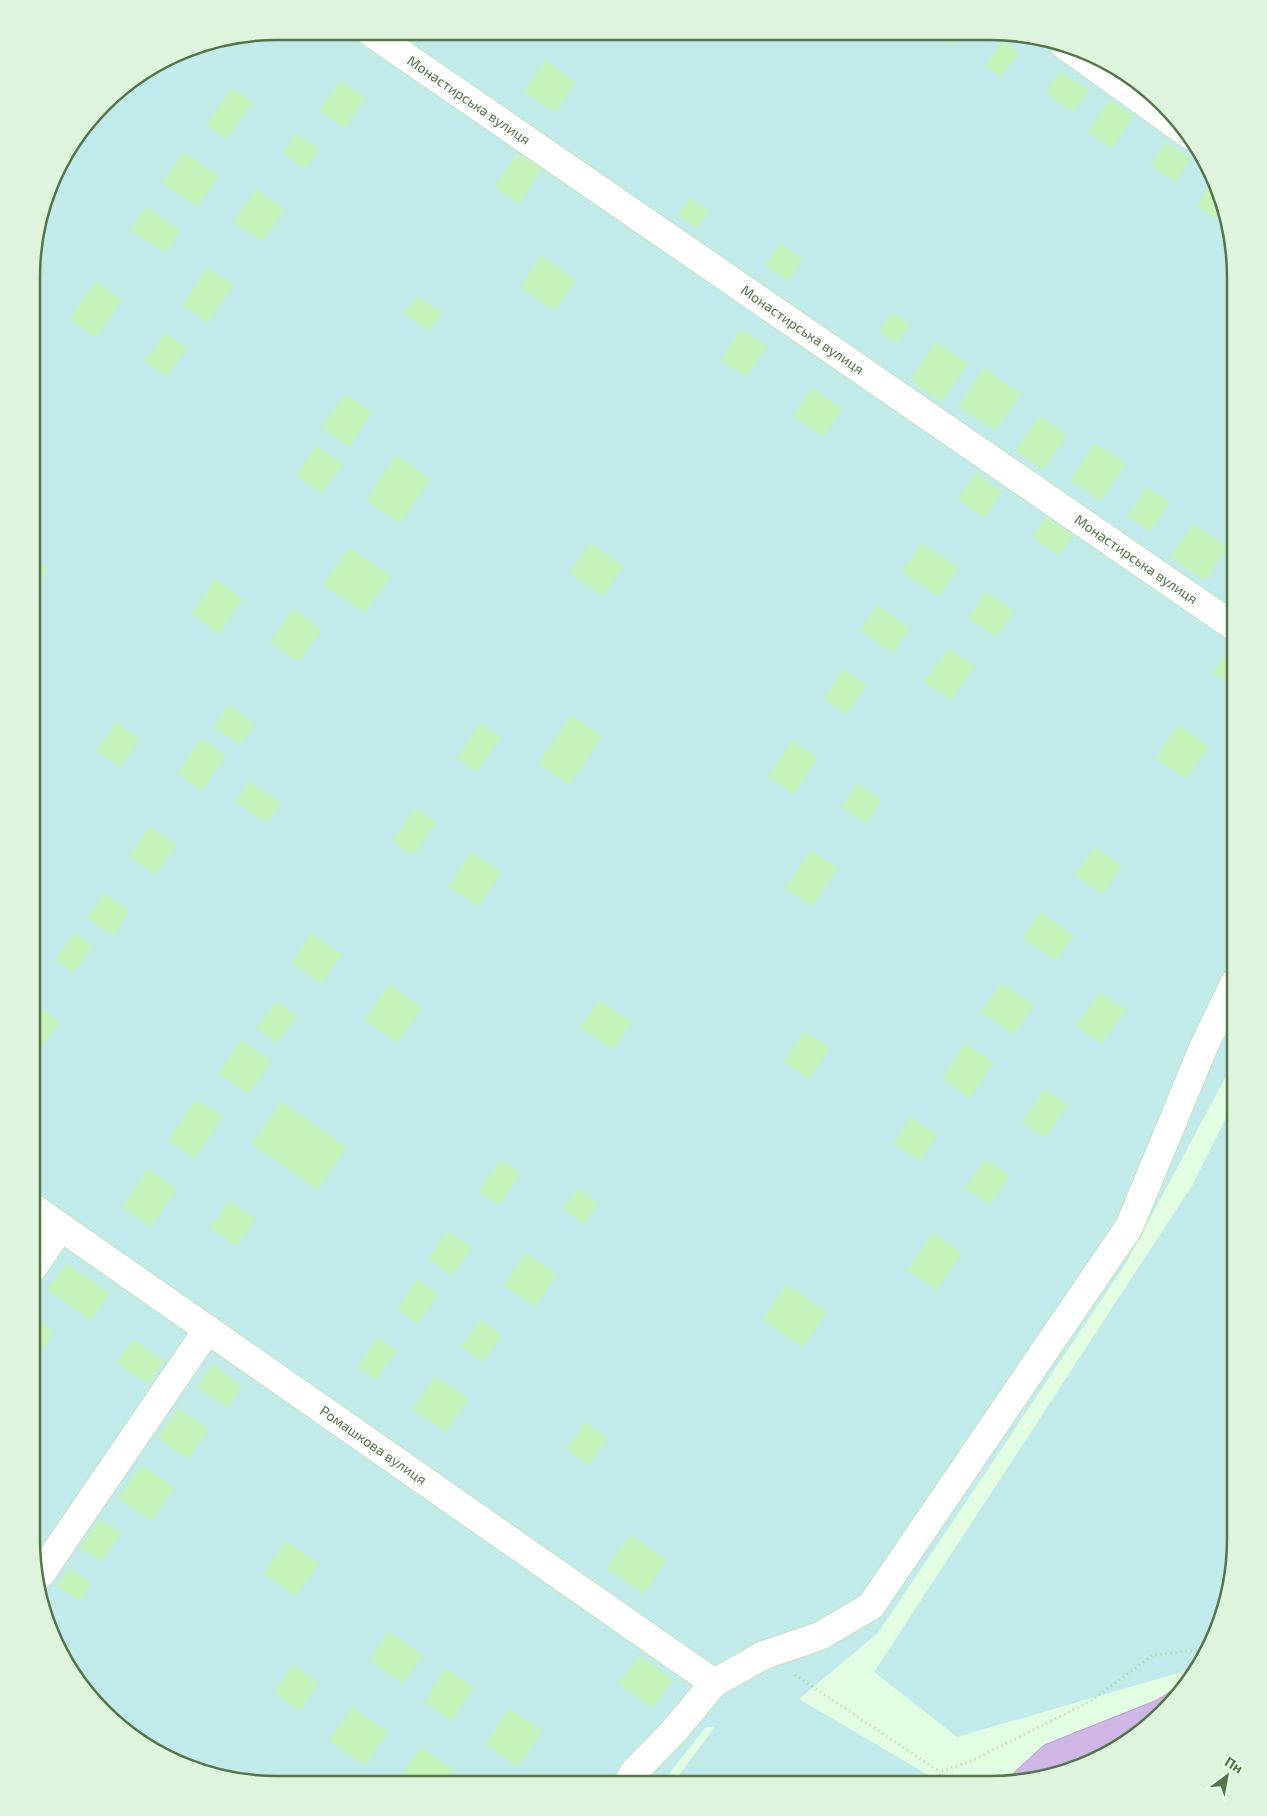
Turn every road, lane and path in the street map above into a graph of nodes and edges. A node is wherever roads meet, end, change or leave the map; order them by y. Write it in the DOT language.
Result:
graph roads {
  1 [pos="382,40"];
  2 [pos="1086,60"];
  3 [pos="1162,115"];
  4 [pos="1227,622"];
  5 [pos="1227,1000"];
  6 [pos="40,1213"];
  7 [pos="61,1228"];
  8 [pos="40,1258"];
  9 [pos="208,1329"];
  10 [pos="42,1572"];
  11 [pos="1199,1650"];
  12 [pos="764,1655"];
  13 [pos="714,1682"];
  14 [pos="940,1772"];
  15 [pos="632,1776"];
  16 [pos="940,1776"];
  1 -- 4 [label="street, Монастирська вулиця"];
  2 -- 3 [label="street"];
  5 -- 12 [label="street"];
  6 -- 7 [label="street, Ромашкова вулиця"];
  7 -- 8 [label="street"];
  7 -- 9 [label="street, Ромашкова вулиця"];
  9 -- 10 [label="street"];
  9 -- 13 [label="street, Ромашкова вулиця"];
  11 -- 14 [label="path"];
  12 -- 13 [label="street"];
  12 -- 14 [label="path"];
  13 -- 15 [label="street"];
  14 -- 16 [label="path"];
}
